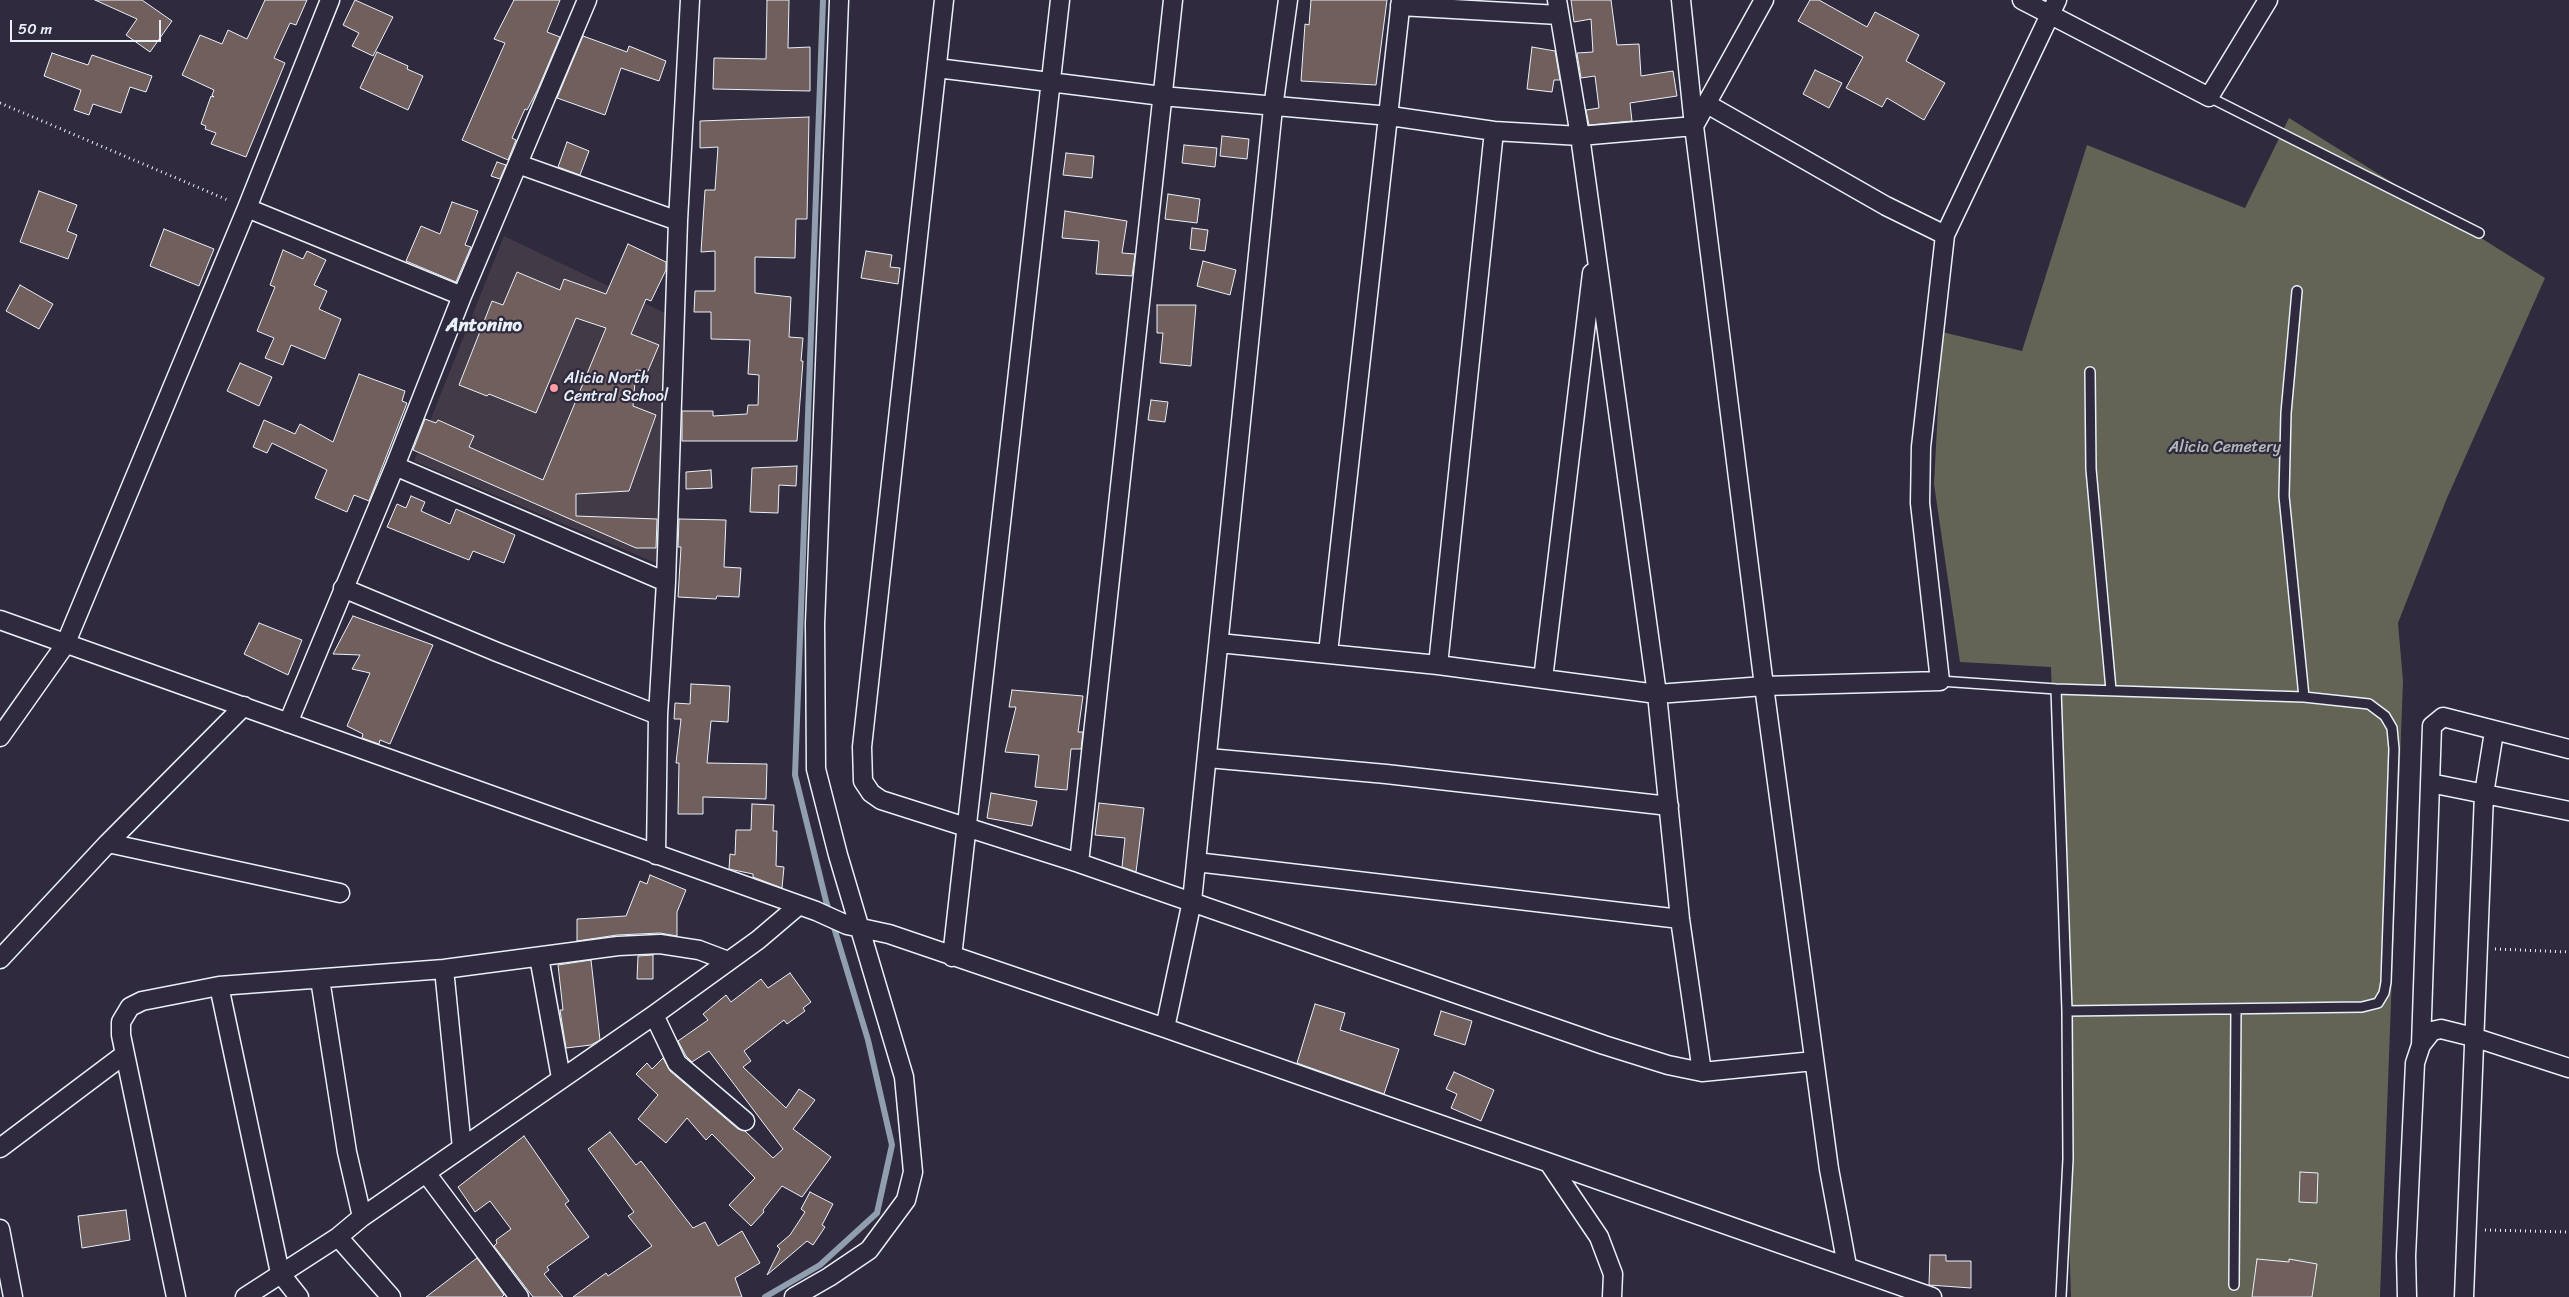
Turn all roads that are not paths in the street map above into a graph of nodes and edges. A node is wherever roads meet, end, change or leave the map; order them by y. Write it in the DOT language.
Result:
graph roads {
  1 [pos="330,0"];
  2 [pos="587,0"];
  3 [pos="690,0"];
  4 [pos="840,0"];
  5 [pos="944,0"];
  6 [pos="1060,0"];
  7 [pos="1173,0"];
  8 [pos="1288,0"];
  9 [pos="1682,0"];
  10 [pos="1764,0"];
  11 [pos="2022,0"];
  12 [pos="2268,0"];
  13 [pos="1401,3"];
  14 [pos="1558,7"];
  15 [pos="2053,8"];
  16 [pos="937,68"];
  17 [pos="1051,81"];
  18 [pos="1162,96"];
  19 [pos="2209,97"];
  20 [pos="1707,104"];
  21 [pos="1273,108"];
  22 [pos="1390,116"];
  23 [pos="1694,126"];
  24 [pos="1494,131"];
  25 [pos="1580,136"];
  26 [pos="518,164"];
  27 [pos="247,208"];
  28 [pos="678,221"];
  29 [pos="2479,233"];
  30 [pos="1944,235"];
  31 [pos="1595,248"];
  32 [pos="2297,291"];
  33 [pos="462,296"];
  34 [pos="2090,372"];
  35 [pos="395,466"];
  36 [pos="666,582"];
  37 [pos="343,588"];
  38 [pos="0,620"];
  39 [pos="1219,642"];
  40 [pos="66,645"];
  41 [pos="1328,653"];
  42 [pos="1438,665"];
  43 [pos="1543,679"];
  44 [pos="1940,680"];
  45 [pos="1764,686"];
  46 [pos="2056,689"];
  47 [pos="2111,690"];
  48 [pos="1657,694"];
  49 [pos="2304,697"];
  50 [pos="244,706"];
  51 [pos="658,715"];
  52 [pos="288,723"];
  53 [pos="2494,732"];
  54 [pos="0,737"];
  55 [pos="2569,749"];
  56 [pos="1208,758"];
  57 [pos="2430,783"];
  58 [pos="2484,794"];
  59 [pos="1668,806"];
  60 [pos="2569,811"];
  61 [pos="965,826"];
  62 [pos="108,843"];
  63 [pos="656,855"];
  64 [pos="1079,862"];
  65 [pos="1196,862"];
  66 [pos="340,893"];
  67 [pos="1192,900"];
  68 [pos="798,906"];
  69 [pos="1680,919"];
  70 [pos="853,926"];
  71 [pos="539,957"];
  72 [pos="952,957"];
  73 [pos="0,959"];
  74 [pos="728,961"];
  75 [pos="444,969"];
  76 [pos="320,979"];
  77 [pos="219,986"];
  78 [pos="2236,1009"];
  79 [pos="2067,1011"];
  80 [pos="654,1015"];
  81 [pos="1165,1028"];
  82 [pos="2473,1037"];
  83 [pos="2421,1045"];
  84 [pos="125,1054"];
  85 [pos="1814,1061"];
  86 [pos="2569,1068"];
  87 [pos="1702,1072"];
  88 [pos="561,1078"];
  89 [pos="745,1121"];
  90 [pos="0,1148"];
  91 [pos="462,1148"];
  92 [pos="1549,1163"];
  93 [pos="426,1173"];
  94 [pos="362,1217"];
  95 [pos="0,1229"];
  96 [pos="338,1237"];
  97 [pos="1847,1266"];
  98 [pos="280,1274"];
  99 [pos="2234,1285"];
  100 [pos="13,1297"];
  101 [pos="176,1297"];
  102 [pos="245,1297"];
  103 [pos="298,1297"];
  104 [pos="391,1297"];
  105 [pos="519,1297"];
  106 [pos="794,1297"];
  107 [pos="1612,1297"];
  108 [pos="1932,1297"];
  109 [pos="2061,1297"];
  110 [pos="2407,1297"];
  111 [pos="2464,1297"];
  1 -- 27 [label="street"];
  2 -- 26 [label="street"];
  3 -- 28 [label="street"];
  4 -- 70 [label="street"];
  5 -- 16 [label="street"];
  6 -- 17 [label="street"];
  7 -- 18 [label="street"];
  8 -- 21 [label="street"];
  9 -- 23 [label="street"];
  10 -- 20 [label="street"];
  11 -- 15 [label="street"];
  12 -- 19 [label="street"];
  13 -- 14 [label="street"];
  13 -- 22 [label="street"];
  14 -- 25 [label="street"];
  15 -- 19 [label="street"];
  15 -- 30 [label="street"];
  16 -- 17 [label="street"];
  16 -- 61 [label="street"];
  17 -- 18 [label="street"];
  17 -- 61 [label="street"];
  18 -- 21 [label="street"];
  18 -- 64 [label="street"];
  19 -- 29 [label="lane"];
  20 -- 23 [label="street"];
  20 -- 30 [label="street"];
  21 -- 22 [label="street"];
  21 -- 39 [label="street"];
  22 -- 24 [label="street"];
  22 -- 41 [label="street"];
  23 -- 25 [label="street"];
  23 -- 45 [label="street"];
  24 -- 25 [label="street"];
  24 -- 42 [label="street"];
  25 -- 31 [label="street"];
  26 -- 28 [label="street"];
  26 -- 33 [label="street"];
  27 -- 33 [label="street"];
  27 -- 40 [label="street"];
  28 -- 36 [label="street"];
  30 -- 44 [label="street"];
  31 -- 43 [label="street"];
  31 -- 48 [label="street"];
  32 -- 49 [label="lane"];
  33 -- 35 [label="street"];
  34 -- 47 [label="lane"];
  35 -- 36 [label="street"];
  35 -- 37 [label="street"];
  36 -- 51 [label="street"];
  37 -- 51 [label="street"];
  37 -- 52 [label="street"];
  38 -- 40 [label="street"];
  39 -- 41 [label="street"];
  39 -- 56 [label="street"];
  40 -- 50 [label="street"];
  40 -- 54 [label="street"];
  41 -- 42 [label="street"];
  42 -- 43 [label="street"];
  43 -- 48 [label="street"];
  44 -- 45 [label="street"];
  44 -- 46 [label="lane"];
  45 -- 48 [label="street"];
  45 -- 85 [label="street"];
  46 -- 47 [label="lane"];
  46 -- 79 [label="lane"];
  47 -- 49 [label="lane"];
  48 -- 59 [label="street"];
  49 -- 78 [label="lane"];
  50 -- 52 [label="street"];
  50 -- 62 [label="street"];
  51 -- 63 [label="street"];
  52 -- 63 [label="street"];
  53 -- 55 [label="street"];
  53 -- 57 [label="street"];
  53 -- 58 [label="street"];
  56 -- 59 [label="street"];
  56 -- 65 [label="street"];
  57 -- 58 [label="street"];
  57 -- 83 [label="street"];
  58 -- 60 [label="street"];
  58 -- 82 [label="street"];
  59 -- 69 [label="street"];
  61 -- 64 [label="street"];
  61 -- 72 [label="street"];
  62 -- 66 [label="street"];
  62 -- 73 [label="street"];
  63 -- 68 [label="street"];
  64 -- 67 [label="street"];
  65 -- 67 [label="street"];
  65 -- 69 [label="street"];
  67 -- 81 [label="street"];
  67 -- 87 [label="street"];
  68 -- 70 [label="street"];
  68 -- 74 [label="street"];
  69 -- 87 [label="street"];
  70 -- 72 [label="street"];
  70 -- 106 [label="street"];
  71 -- 74 [label="street"];
  71 -- 75 [label="street"];
  71 -- 88 [label="street"];
  72 -- 81 [label="street"];
  74 -- 80 [label="street"];
  75 -- 76 [label="street"];
  75 -- 91 [label="street"];
  76 -- 77 [label="street"];
  76 -- 94 [label="street"];
  77 -- 84 [label="street"];
  77 -- 98 [label="street"];
  78 -- 79 [label="lane"];
  78 -- 99 [label="lane"];
  79 -- 109 [label="lane"];
  80 -- 88 [label="street"];
  80 -- 89 [label="street"];
  81 -- 92 [label="street"];
  82 -- 83 [label="street"];
  82 -- 86 [label="street"];
  82 -- 111 [label="street"];
  83 -- 110 [label="street"];
  84 -- 90 [label="street"];
  84 -- 101 [label="street"];
  85 -- 87 [label="street"];
  85 -- 97 [label="street"];
  88 -- 91 [label="street"];
  91 -- 93 [label="street"];
  92 -- 97 [label="street"];
  92 -- 107 [label="street"];
  93 -- 94 [label="street"];
  93 -- 105 [label="street"];
  94 -- 96 [label="street"];
  95 -- 100 [label="street"];
  96 -- 98 [label="street"];
  96 -- 104 [label="street"];
  97 -- 108 [label="street"];
  98 -- 102 [label="street"];
  98 -- 103 [label="street"];
}
